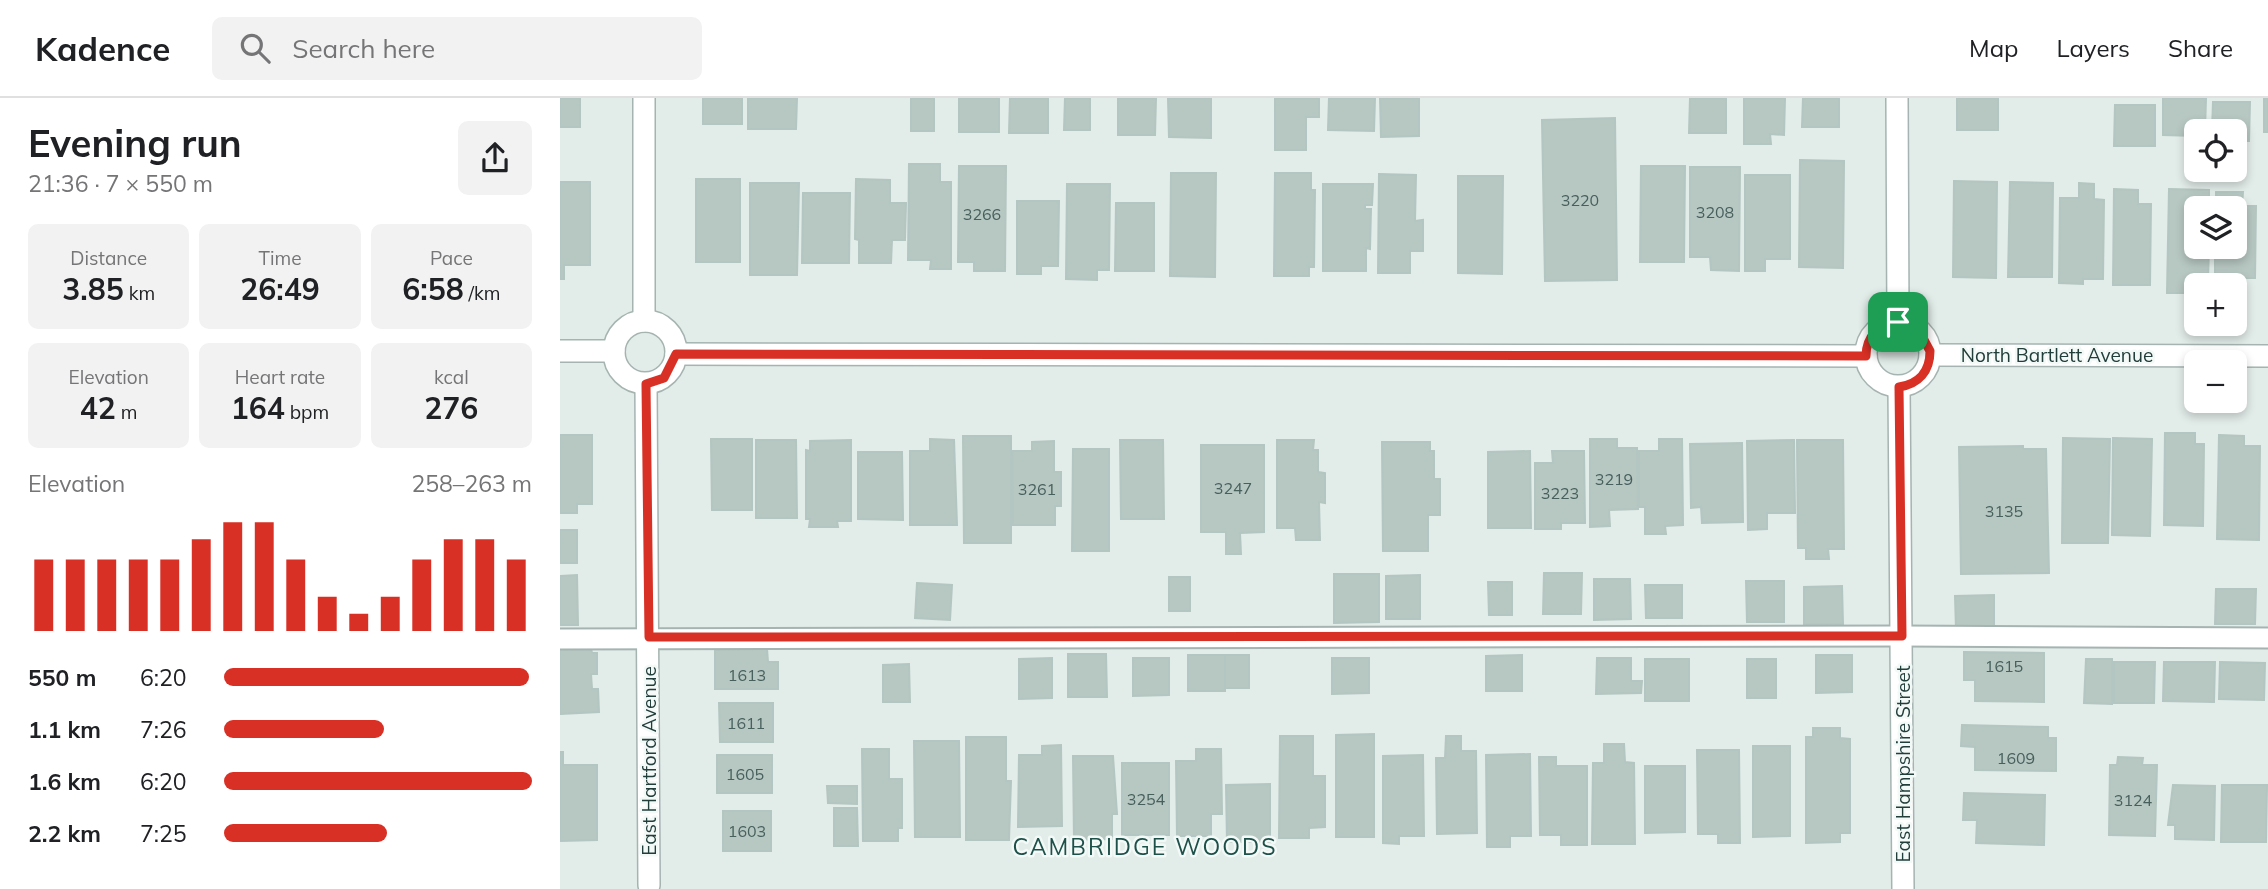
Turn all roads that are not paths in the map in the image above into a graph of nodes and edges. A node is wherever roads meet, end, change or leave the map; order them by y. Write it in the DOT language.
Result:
graph roads {
  1 [pos="644,98"];
  2 [pos="1896,98"];
  3 [pos="644,321"];
  4 [pos="1898,322"];
  5 [pos="560,351"];
  6 [pos="614,351"];
  7 [pos="676,354"];
  8 [pos="1930,355"];
  9 [pos="1866,356"];
  10 [pos="2268,356"];
  11 [pos="646,384"];
  12 [pos="1899,387"];
  13 [pos="1902,636"];
  14 [pos="649,637"];
  15 [pos="2268,638"];
  16 [pos="560,639"];
  17 [pos="649,888"];
  18 [pos="1903,889"];
  1 -- 3 [label="street"];
  2 -- 4 [label="street"];
  3 -- 6 [label="street"];
  3 -- 7 [label="street"];
  4 -- 8 [label="street"];
  4 -- 9 [label="street"];
  5 -- 6 [label="street"];
  6 -- 11 [label="street"];
  7 -- 9 [label="street"];
  7 -- 11 [label="street"];
  8 -- 10 [label="street, North Bartlett Avenue"];
  8 -- 12 [label="street"];
  9 -- 12 [label="street"];
  11 -- 14 [label="street, East Hartford Avenue"];
  12 -- 13 [label="street, East Hampshire Street"];
  13 -- 14 [label="lane"];
  13 -- 15 [label="lane"];
  13 -- 18 [label="street, East Hampshire Street"];
  14 -- 16 [label="lane"];
  14 -- 17 [label="street, East Hartford Avenue"];
}
